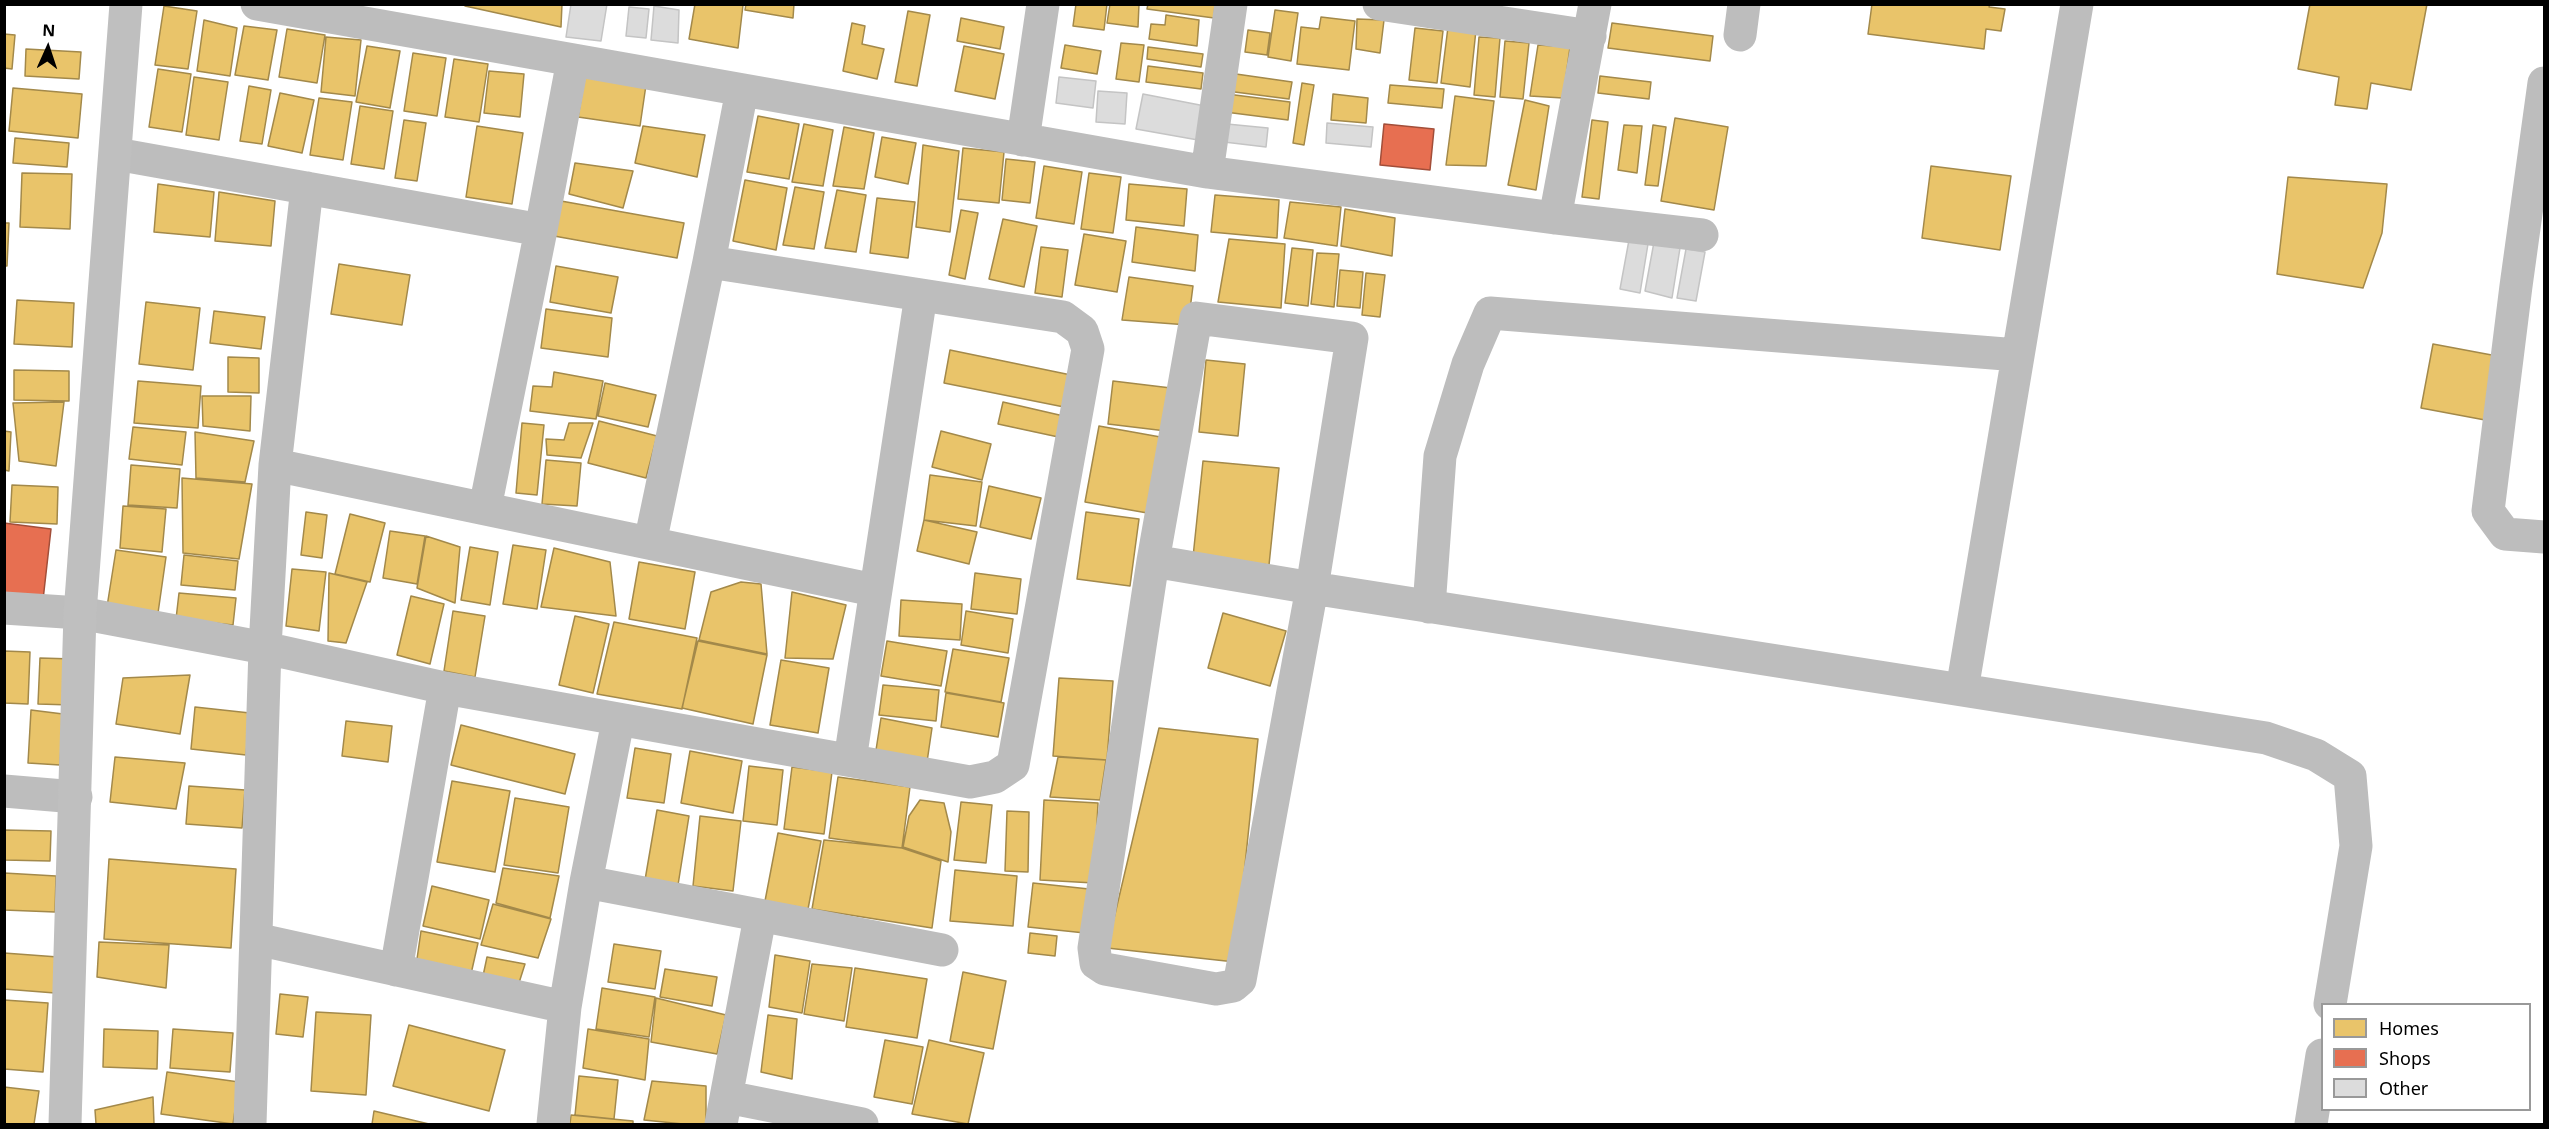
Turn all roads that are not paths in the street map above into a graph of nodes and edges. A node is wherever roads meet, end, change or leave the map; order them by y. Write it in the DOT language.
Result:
graph roads {
  1 [pos="126,4"];
  2 [pos="257,4"];
  3 [pos="1043,4"];
  4 [pos="1232,4"];
  5 [pos="1378,4"];
  6 [pos="1595,4"];
  7 [pos="2077,4"];
  8 [pos="1437,9"];
  9 [pos="324,10"];
  10 [pos="1590,36"];
  11 [pos="573,60"];
  12 [pos="2544,83"];
  13 [pos="742,90"];
  14 [pos="1023,140"];
  15 [pos="116,153"];
  16 [pos="1207,172"];
  17 [pos="307,188"];
  18 [pos="1556,219"];
  19 [pos="541,230"];
  20 [pos="1702,235"];
  21 [pos="709,262"];
  22 [pos="921,295"];
  23 [pos="2018,355"];
  24 [pos="275,465"];
  25 [pos="484,508"];
  26 [pos="2544,537"];
  27 [pos="650,543"];
  28 [pos="1153,561"];
  29 [pos="1312,588"];
  30 [pos="874,590"];
  31 [pos="1429,607"];
  32 [pos="4,608"];
  33 [pos="80,613"];
  34 [pos="265,648"];
  35 [pos="444,688"];
  36 [pos="1962,690"];
  37 [pos="618,721"];
  38 [pos="850,760"];
  39 [pos="4,791"];
  40 [pos="76,797"];
  41 [pos="586,882"];
  42 [pos="760,917"];
  43 [pos="256,939"];
  44 [pos="942,950"];
  45 [pos="396,970"];
  46 [pos="2330,1003"];
  47 [pos="565,1007"];
  48 [pos="2321,1062"];
  49 [pos="724,1111"];
  50 [pos="65,1125"];
  51 [pos="250,1125"];
  52 [pos="553,1125"];
  53 [pos="862,1125"];
  54 [pos="2312,1125"];
  1 -- 15 [label="street"];
  2 -- 9 [label="street"];
  3 -- 14 [label="street"];
  4 -- 16 [label="street"];
  5 -- 8 [label="street"];
  6 -- 10 [label="street"];
  7 -- 23 [label="street"];
  8 -- 10 [label="street"];
  9 -- 11 [label="street"];
  10 -- 18 [label="street"];
  11 -- 13 [label="street"];
  11 -- 19 [label="street"];
  12 -- 26 [label="street"];
  13 -- 14 [label="street"];
  13 -- 21 [label="street"];
  14 -- 16 [label="street"];
  15 -- 17 [label="street"];
  15 -- 33 [label="street"];
  16 -- 18 [label="street"];
  17 -- 19 [label="street"];
  17 -- 24 [label="street"];
  18 -- 20 [label="street"];
  19 -- 25 [label="street"];
  21 -- 22 [label="street"];
  21 -- 27 [label="street"];
  22 -- 30 [label="street"];
  22 -- 38 [label="street"];
  23 -- 31 [label="street"];
  23 -- 36 [label="street"];
  24 -- 25 [label="street"];
  24 -- 34 [label="street"];
  25 -- 27 [label="street"];
  27 -- 30 [label="street"];
  28 -- 29 [label="street"];
  28 -- 29 [label="street"];
  28 -- 29 [label="street"];
  29 -- 31 [label="street"];
  30 -- 38 [label="street"];
  31 -- 36 [label="street"];
  32 -- 33 [label="street"];
  33 -- 34 [label="street"];
  33 -- 40 [label="street"];
  34 -- 35 [label="street"];
  34 -- 43 [label="street"];
  35 -- 37 [label="street"];
  35 -- 45 [label="street"];
  36 -- 46 [label="street"];
  37 -- 38 [label="street"];
  37 -- 41 [label="street"];
  39 -- 40 [label="street"];
  40 -- 50 [label="street"];
  41 -- 42 [label="street"];
  41 -- 47 [label="street"];
  42 -- 44 [label="street"];
  42 -- 49 [label="street"];
  43 -- 45 [label="street"];
  43 -- 51 [label="street"];
  45 -- 47 [label="street"];
  47 -- 52 [label="street"];
  48 -- 54 [label="street"];
  49 -- 53 [label="street"];
}
